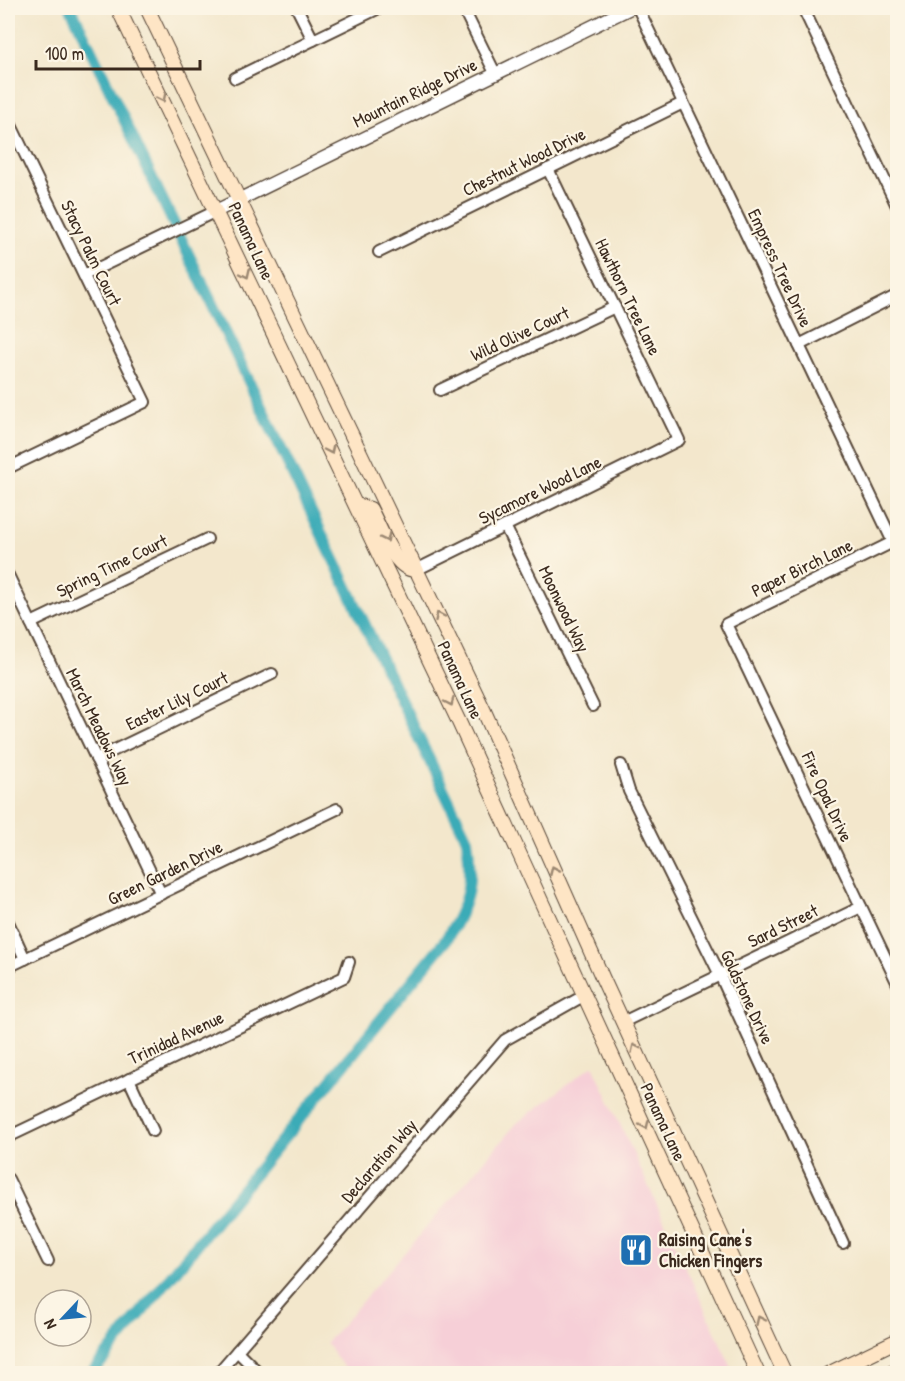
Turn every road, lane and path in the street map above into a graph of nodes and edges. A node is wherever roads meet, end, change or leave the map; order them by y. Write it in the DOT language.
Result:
graph roads {
  1 [pos="118,8"];
  2 [pos="147,8"];
  3 [pos="297,8"];
  4 [pos="379,8"];
  5 [pos="463,8"];
  6 [pos="630,8"];
  7 [pos="638,8"];
  8 [pos="803,8"];
  9 [pos="313,40"];
  10 [pos="495,73"];
  11 [pos="236,78"];
  12 [pos="683,103"];
  13 [pos="8,118"];
  14 [pos="548,169"];
  15 [pos="895,196"];
  16 [pos="240,200"];
  17 [pos="897,208"];
  18 [pos="216,211"];
  19 [pos="379,252"];
  20 [pos="84,275"];
  21 [pos="897,295"];
  22 [pos="615,307"];
  23 [pos="799,345"];
  24 [pos="440,390"];
  25 [pos="679,440"];
  26 [pos="8,468"];
  27 [pos="356,505"];
  28 [pos="505,526"];
  29 [pos="207,539"];
  30 [pos="893,542"];
  31 [pos="416,570"];
  32 [pos="8,575"];
  33 [pos="31,623"];
  34 [pos="726,624"];
  35 [pos="272,674"];
  36 [pos="593,706"];
  37 [pos="96,759"];
  38 [pos="621,765"];
  39 [pos="337,809"];
  40 [pos="160,894"];
  41 [pos="861,907"];
  42 [pos="8,921"];
  43 [pos="25,959"];
  44 [pos="349,962"];
  45 [pos="8,967"];
  46 [pos="720,975"];
  47 [pos="897,984"];
  48 [pos="585,995"];
  49 [pos="623,1022"];
  50 [pos="129,1079"];
  51 [pos="153,1131"];
  52 [pos="8,1137"];
  53 [pos="8,1179"];
  54 [pos="843,1243"];
  55 [pos="48,1261"];
  56 [pos="897,1340"];
  57 [pos="237,1351"];
  58 [pos="897,1369"];
  59 [pos="217,1374"];
  60 [pos="260,1374"];
  61 [pos="758,1374"];
  62 [pos="784,1374"];
  63 [pos="828,1374"];
  64 [pos="887,1374"];
  1 -- 18 [label="main road, Panama Lane, one-way"];
  2 -- 16 [label="main road, Panama Lane"];
  3 -- 9 [label="street"];
  4 -- 9 [label="street"];
  5 -- 10 [label="street"];
  6 -- 10 [label="street, Mountain Ridge Drive"];
  7 -- 12 [label="street, Empress Tree Drive"];
  8 -- 15 [label="street"];
  9 -- 11 [label="street"];
  10 -- 16 [label="street, Mountain Ridge Drive"];
  12 -- 14 [label="street, Chestnut Wood Drive"];
  12 -- 23 [label="street, Empress Tree Drive"];
  13 -- 20 [label="street, Stacy Palm Court"];
  14 -- 19 [label="street, Chestnut Wood Drive"];
  14 -- 22 [label="street, Hawthorn Tree Lane"];
  15 -- 17 [label="street"];
  16 -- 18 [label="street, Mountain Ridge Drive"];
  16 -- 31 [label="main road, Panama Lane"];
  18 -- 20 [label="street"];
  18 -- 27 [label="main road, Panama Lane, one-way"];
  20 -- 26 [label="street, Stacy Palm Court"];
  21 -- 23 [label="street"];
  22 -- 24 [label="street, Wild Olive Court"];
  22 -- 25 [label="street, Hawthorn Tree Lane"];
  23 -- 30 [label="street, Empress Tree Drive"];
  25 -- 28 [label="street, Sycamore Wood Lane"];
  27 -- 31 [label="main road, one-way"];
  27 -- 48 [label="main road, Panama Lane, one-way"];
  28 -- 31 [label="street, Sycamore Wood Lane"];
  28 -- 36 [label="street, Moonwood Way"];
  29 -- 33 [label="street, Spring Time Court"];
  30 -- 34 [label="street, Paper Birch Lane"];
  49 -- 31 [label="main road, Panama Lane, one-way"];
  32 -- 33 [label="street, March Meadows Way"];
  33 -- 37 [label="street, March Meadows Way"];
  34 -- 41 [label="street, Fire Opal Drive"];
  35 -- 37 [label="street, Easter Lily Court"];
  37 -- 40 [label="street, March Meadows Way"];
  38 -- 46 [label="street, Goldstone Drive"];
  39 -- 40 [label="street, Green Garden Drive"];
  40 -- 43 [label="street, Green Garden Drive"];
  41 -- 46 [label="street, Sard Street"];
  41 -- 47 [label="street, Fire Opal Drive"];
  42 -- 43 [label="street"];
  43 -- 45 [label="street, Green Garden Drive"];
  44 -- 50 [label="street, Trinidad Avenue"];
  46 -- 49 [label="street, Sard Street"];
  46 -- 54 [label="street, Goldstone Drive"];
  48 -- 49 [label="main road"];
  48 -- 57 [label="street, Declaration Way"];
  48 -- 61 [label="main road, Panama Lane, one-way"];
  62 -- 49 [label="main road, Panama Lane, one-way"];
  50 -- 51 [label="street"];
  50 -- 52 [label="street, Trinidad Avenue"];
  53 -- 55 [label="street"];
  56 -- 63 [label="main road"];
  57 -- 59 [label="street, Declaration Way"];
  57 -- 60 [label="street"];
  58 -- 64 [label="main road"];
}
